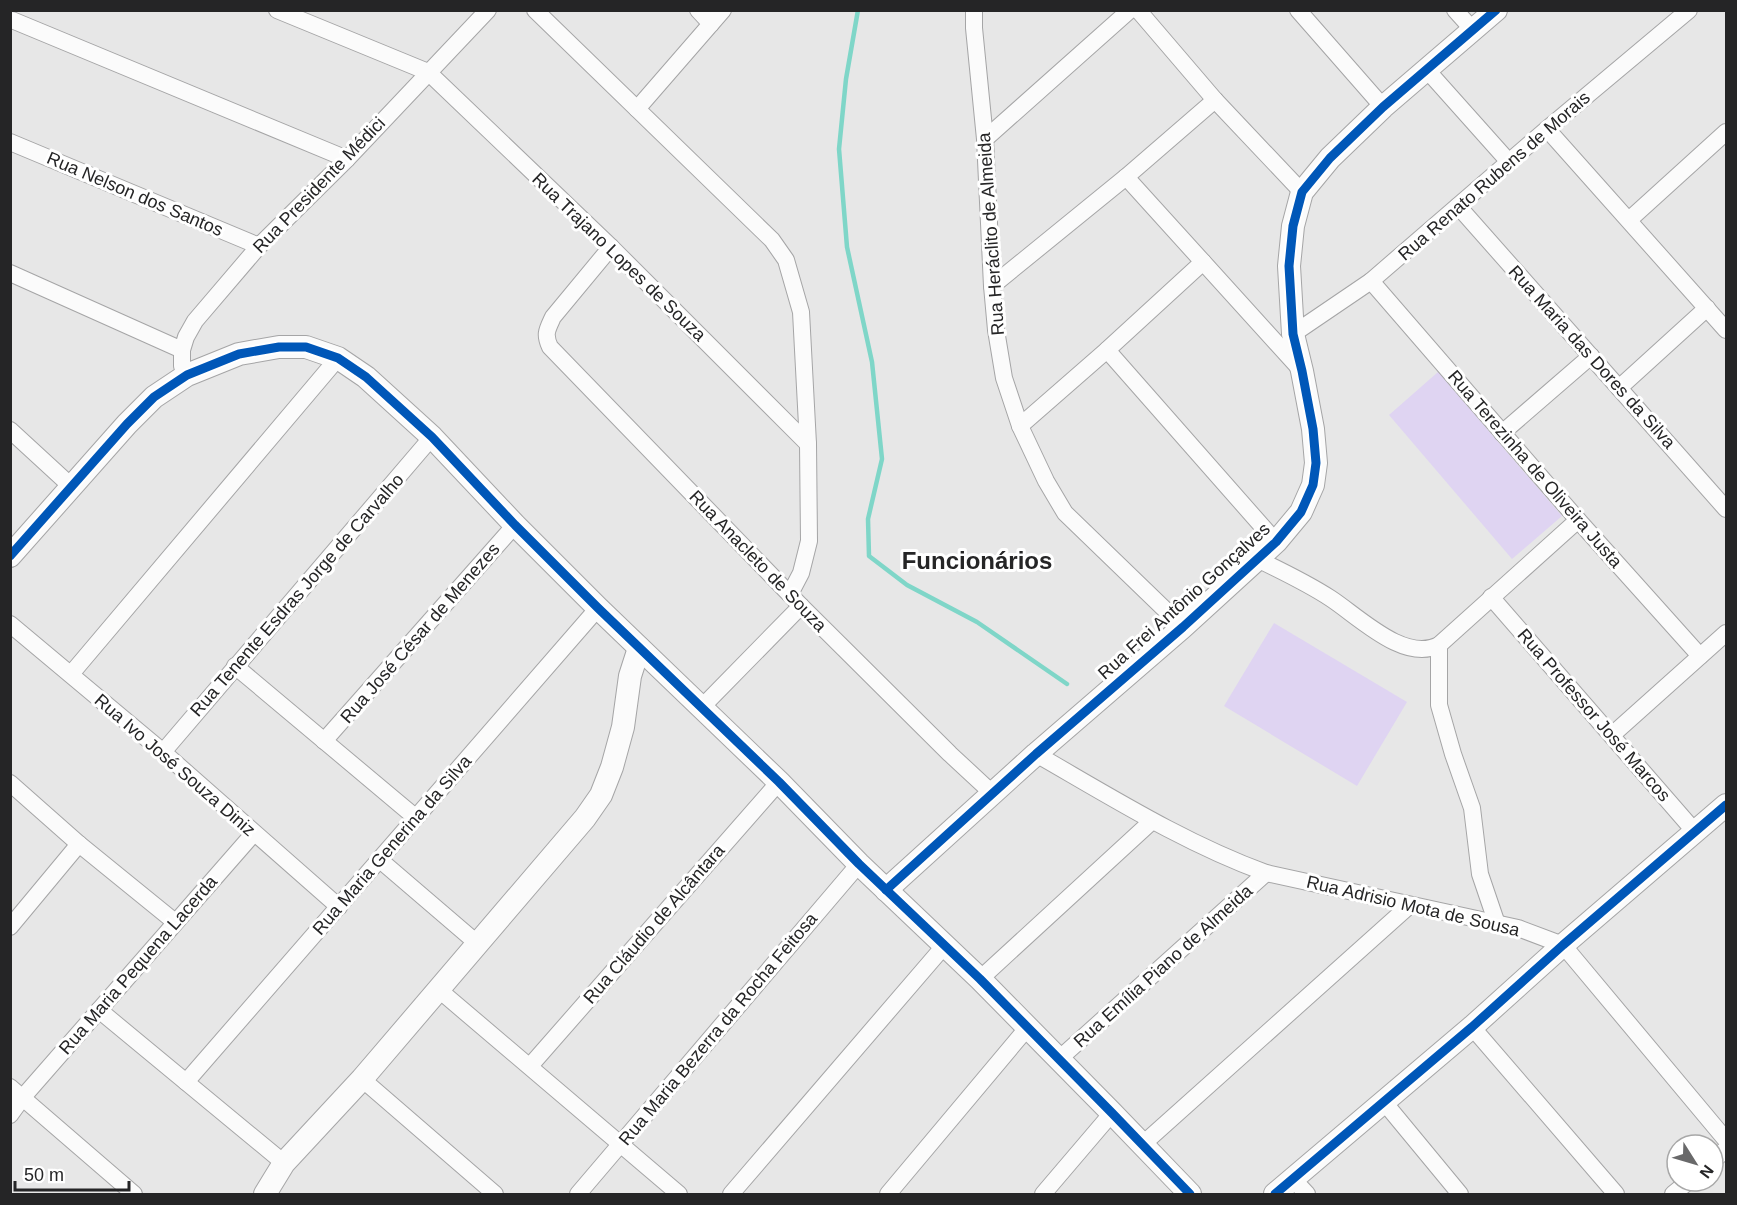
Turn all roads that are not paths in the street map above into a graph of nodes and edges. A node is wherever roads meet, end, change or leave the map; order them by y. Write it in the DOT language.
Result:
graph roads {
  1 [pos="277,10"];
  2 [pos="488,10"];
  3 [pos="535,10"];
  4 [pos="698,10"];
  5 [pos="723,10"];
  6 [pos="974,10"];
  7 [pos="1130,10"];
  8 [pos="1138,10"];
  9 [pos="1298,10"];
  10 [pos="1455,10"];
  11 [pos="1496,10"];
  12 [pos="1689,10"];
  13 [pos="14,18"];
  14 [pos="711,24"];
  15 [pos="1473,30"];
  16 [pos="1426,69"];
  17 [pos="428,72"];
  18 [pos="1215,100"];
  19 [pos="1383,107"];
  20 [pos="637,109"];
  21 [pos="1547,129"];
  22 [pos="985,139"];
  23 [pos="1724,139"];
  24 [pos="10,142"];
  25 [pos="346,159"];
  26 [pos="1509,162"];
  27 [pos="1126,177"];
  28 [pos="1302,192"];
  29 [pos="1458,206"];
  30 [pos="1629,220"];
  31 [pos="259,246"];
  32 [pos="611,248"];
  33 [pos="1203,262"];
  34 [pos="10,273"];
  35 [pos="1371,281"];
  36 [pos="992,286"];
  37 [pos="1707,308"];
  38 [pos="1726,330"];
  39 [pos="1293,334"];
  40 [pos="182,350"];
  41 [pos="1107,350"];
  42 [pos="1591,356"];
  43 [pos="338,358"];
  44 [pos="1302,371"];
  45 [pos="187,375"];
  46 [pos="1619,388"];
  47 [pos="1020,426"];
  48 [pos="10,430"];
  49 [pos="1502,433"];
  50 [pos="432,437"];
  51 [pos="808,444"];
  52 [pos="72,487"];
  53 [pos="1726,509"];
  54 [pos="1578,520"];
  55 [pos="515,525"];
  56 [pos="1276,542"];
  57 [pos="10,556"];
  58 [pos="1257,559"];
  59 [pos="1491,597"];
  60 [pos="796,600"];
  61 [pos="598,608"];
  62 [pos="10,624"];
  63 [pos="1183,627"];
  64 [pos="1726,633"];
  65 [pos="1439,645"];
  66 [pos="639,648"];
  67 [pos="1700,656"];
  68 [pos="235,666"];
  69 [pos="71,674"];
  70 [pos="702,707"];
  71 [pos="1612,735"];
  72 [pos="324,741"];
  73 [pos="163,752"];
  74 [pos="1036,754"];
  75 [pos="778,782"];
  76 [pos="10,783"];
  77 [pos="992,794"];
  78 [pos="1726,805"];
  79 [pos="415,817"];
  80 [pos="1152,821"];
  81 [pos="254,833"];
  82 [pos="1696,833"];
  83 [pos="79,844"];
  84 [pos="380,860"];
  85 [pos="859,864"];
  86 [pos="1266,873"];
  87 [pos="886,890"];
  88 [pos="1410,905"];
  89 [pos="339,907"];
  90 [pos="175,922"];
  91 [pos="1497,924"];
  92 [pos="10,927"];
  93 [pos="478,944"];
  94 [pos="945,945"];
  95 [pos="1563,945"];
  96 [pos="980,979"];
  97 [pos="438,989"];
  98 [pos="99,1010"];
  99 [pos="1028,1027"];
  100 [pos="1472,1027"];
  101 [pos="1059,1059"];
  102 [pos="530,1066"];
  103 [pos="362,1079"];
  104 [pos="186,1082"];
  105 [pos="17,1092"];
  106 [pos="1384,1102"];
  107 [pos="1113,1113"];
  108 [pos="10,1115"];
  109 [pos="1726,1140"];
  110 [pos="620,1143"];
  111 [pos="1143,1144"];
  112 [pos="284,1163"];
  113 [pos="1300,1187"];
  114 [pos="134,1194"];
  115 [pos="265,1194"];
  116 [pos="495,1194"];
  117 [pos="578,1194"];
  118 [pos="679,1194"];
  119 [pos="731,1194"];
  120 [pos="888,1194"];
  121 [pos="1042,1194"];
  122 [pos="1190,1194"];
  123 [pos="1275,1194"];
  124 [pos="1460,1194"];
  125 [pos="1616,1194"];
  1 -- 17 [label="street"];
  2 -- 17 [label="street, Rua Presidente Médici"];
  3 -- 20 [label="street"];
  4 -- 14 [label="street"];
  5 -- 14 [label="street"];
  6 -- 22 [label="street, Rua Heráclito de Almeida"];
  7 -- 22 [label="street"];
  8 -- 18 [label="street"];
  9 -- 19 [label="street"];
  10 -- 15 [label="street"];
  11 -- 15 [label="street, Rua Frei Antônio Gonçalves"];
  12 -- 21 [label="street, Rua Renato Rubens de Morais"];
  13 -- 25 [label="street"];
  14 -- 20 [label="street"];
  15 -- 16 [label="street, Rua Frei Antônio Gonçalves"];
  16 -- 19 [label="street, Rua Frei Antônio Gonçalves"];
  16 -- 26 [label="street"];
  17 -- 25 [label="street, Rua Presidente Médici"];
  17 -- 32 [label="street, Rua Trajano Lopes de Souza"];
  18 -- 27 [label="street"];
  18 -- 28 [label="street"];
  19 -- 28 [label="street, Rua Frei Antônio Gonçalves"];
  20 -- 51 [label="street"];
  21 -- 26 [label="street, Rua Renato Rubens de Morais"];
  21 -- 30 [label="street"];
  22 -- 36 [label="street, Rua Heráclito de Almeida"];
  23 -- 30 [label="street"];
  24 -- 31 [label="street, Rua Nelson dos Santos"];
  25 -- 31 [label="street, Rua Presidente Médici"];
  26 -- 29 [label="street, Rua Renato Rubens de Morais"];
  27 -- 33 [label="street"];
  27 -- 36 [label="street"];
  28 -- 39 [label="street, Rua Frei Antônio Gonçalves"];
  29 -- 35 [label="street, Rua Renato Rubens de Morais"];
  29 -- 42 [label="street, Rua Maria das Dores da Silva"];
  30 -- 37 [label="street"];
  31 -- 40 [label="street, Rua Presidente Médici"];
  32 -- 51 [label="street, Rua Trajano Lopes de Souza"];
  32 -- 60 [label="street, Rua Anacleto de Souza"];
  33 -- 41 [label="street"];
  33 -- 44 [label="street"];
  34 -- 40 [label="street"];
  35 -- 39 [label="street, Rua Renato Rubens de Morais"];
  35 -- 49 [label="street, Rua Terezinha de Oliveira Justa"];
  36 -- 47 [label="street, Rua Heráclito de Almeida"];
  37 -- 38 [label="street"];
  37 -- 46 [label="street"];
  39 -- 44 [label="street, Rua Frei Antônio Gonçalves"];
  40 -- 45 [label="street"];
  41 -- 47 [label="street"];
  41 -- 56 [label="street"];
  42 -- 46 [label="street, Rua Maria das Dores da Silva"];
  42 -- 49 [label="street"];
  43 -- 45 [label="street"];
  43 -- 50 [label="street"];
  43 -- 69 [label="street"];
  44 -- 56 [label="street, Rua Frei Antônio Gonçalves"];
  45 -- 52 [label="street"];
  46 -- 53 [label="street, Rua Maria das Dores da Silva"];
  47 -- 63 [label="street, Rua Heráclito de Almeida"];
  48 -- 52 [label="street"];
  49 -- 54 [label="street, Rua Terezinha de Oliveira Justa"];
  50 -- 55 [label="street"];
  50 -- 68 [label="street, Rua Tenente Esdras Jorge de Carvalho"];
  51 -- 60 [label="street"];
  52 -- 57 [label="street"];
  54 -- 59 [label="street"];
  54 -- 67 [label="street, Rua Terezinha de Oliveira Justa"];
  55 -- 61 [label="street"];
  55 -- 72 [label="street, Rua José César de Menezes"];
  56 -- 58 [label="street, Rua Frei Antônio Gonçalves"];
  58 -- 63 [label="street, Rua Frei Antônio Gonçalves"];
  58 -- 65 [label="street"];
  59 -- 65 [label="street"];
  59 -- 71 [label="street, Rua Professor José Marcos"];
  60 -- 70 [label="street"];
  60 -- 77 [label="street, Rua Anacleto de Souza"];
  61 -- 66 [label="street"];
  61 -- 79 [label="street, Rua Maria Generina da Silva"];
  62 -- 69 [label="street, Rua Ivo José Souza Diniz"];
  63 -- 74 [label="street, Rua Frei Antônio Gonçalves"];
  64 -- 67 [label="street"];
  65 -- 91 [label="street"];
  66 -- 70 [label="street"];
  66 -- 93 [label="street"];
  67 -- 71 [label="street"];
  68 -- 72 [label="street"];
  68 -- 73 [label="street, Rua Tenente Esdras Jorge de Carvalho"];
  69 -- 73 [label="street, Rua Ivo José Souza Diniz"];
  70 -- 75 [label="street"];
  71 -- 82 [label="street, Rua Professor José Marcos"];
  72 -- 79 [label="street"];
  73 -- 81 [label="street, Rua Ivo José Souza Diniz"];
  74 -- 77 [label="street, Rua Frei Antônio Gonçalves"];
  74 -- 80 [label="street, Rua Adrisio Mota de Sousa"];
  75 -- 85 [label="street"];
  75 -- 102 [label="street, Rua Cláudio de Alcântara"];
  76 -- 83 [label="street"];
  77 -- 87 [label="street, Rua Frei Antônio Gonçalves"];
  78 -- 82 [label="street"];
  79 -- 84 [label="street, Rua Maria Generina da Silva"];
  80 -- 86 [label="street, Rua Adrisio Mota de Sousa"];
  80 -- 96 [label="street"];
  81 -- 89 [label="street, Rua Ivo José Souza Diniz"];
  81 -- 90 [label="street, Rua Maria Pequena Lacerda"];
  82 -- 95 [label="street"];
  83 -- 90 [label="street"];
  83 -- 92 [label="street"];
  84 -- 89 [label="street, Rua Maria Generina da Silva"];
  84 -- 93 [label="street"];
  85 -- 87 [label="street"];
  85 -- 110 [label="street, Rua Maria Bezerra da Rocha Feitosa"];
  86 -- 88 [label="street, Rua Adrisio Mota de Sousa"];
  86 -- 101 [label="street, Rua Emília Piano de Almeida"];
  87 -- 94 [label="street"];
  88 -- 91 [label="street, Rua Adrisio Mota de Sousa"];
  88 -- 111 [label="street"];
  89 -- 104 [label="street, Rua Maria Generina da Silva"];
  90 -- 98 [label="street, Rua Maria Pequena Lacerda"];
  91 -- 95 [label="street, Rua Adrisio Mota de Sousa"];
  93 -- 97 [label="street"];
  94 -- 96 [label="street"];
  94 -- 119 [label="street"];
  95 -- 100 [label="street"];
  95 -- 109 [label="street, Rua Adrisio Mota de Sousa"];
  96 -- 99 [label="street"];
  97 -- 102 [label="street"];
  97 -- 103 [label="street"];
  98 -- 104 [label="street"];
  98 -- 105 [label="street, Rua Maria Pequena Lacerda"];
  99 -- 101 [label="street"];
  99 -- 120 [label="street"];
  100 -- 106 [label="street"];
  100 -- 125 [label="street"];
  101 -- 107 [label="street"];
  102 -- 110 [label="street"];
  103 -- 112 [label="street"];
  103 -- 116 [label="street"];
  104 -- 112 [label="street"];
  105 -- 108 [label="street, Rua Maria Pequena Lacerda"];
  105 -- 114 [label="street"];
  106 -- 113 [label="street"];
  106 -- 124 [label="street"];
  107 -- 111 [label="street"];
  107 -- 121 [label="street"];
  110 -- 117 [label="street, Rua Maria Bezerra da Rocha Feitosa"];
  110 -- 118 [label="street"];
  111 -- 122 [label="street"];
  112 -- 115 [label="street"];
  113 -- 123 [label="street"];
}
